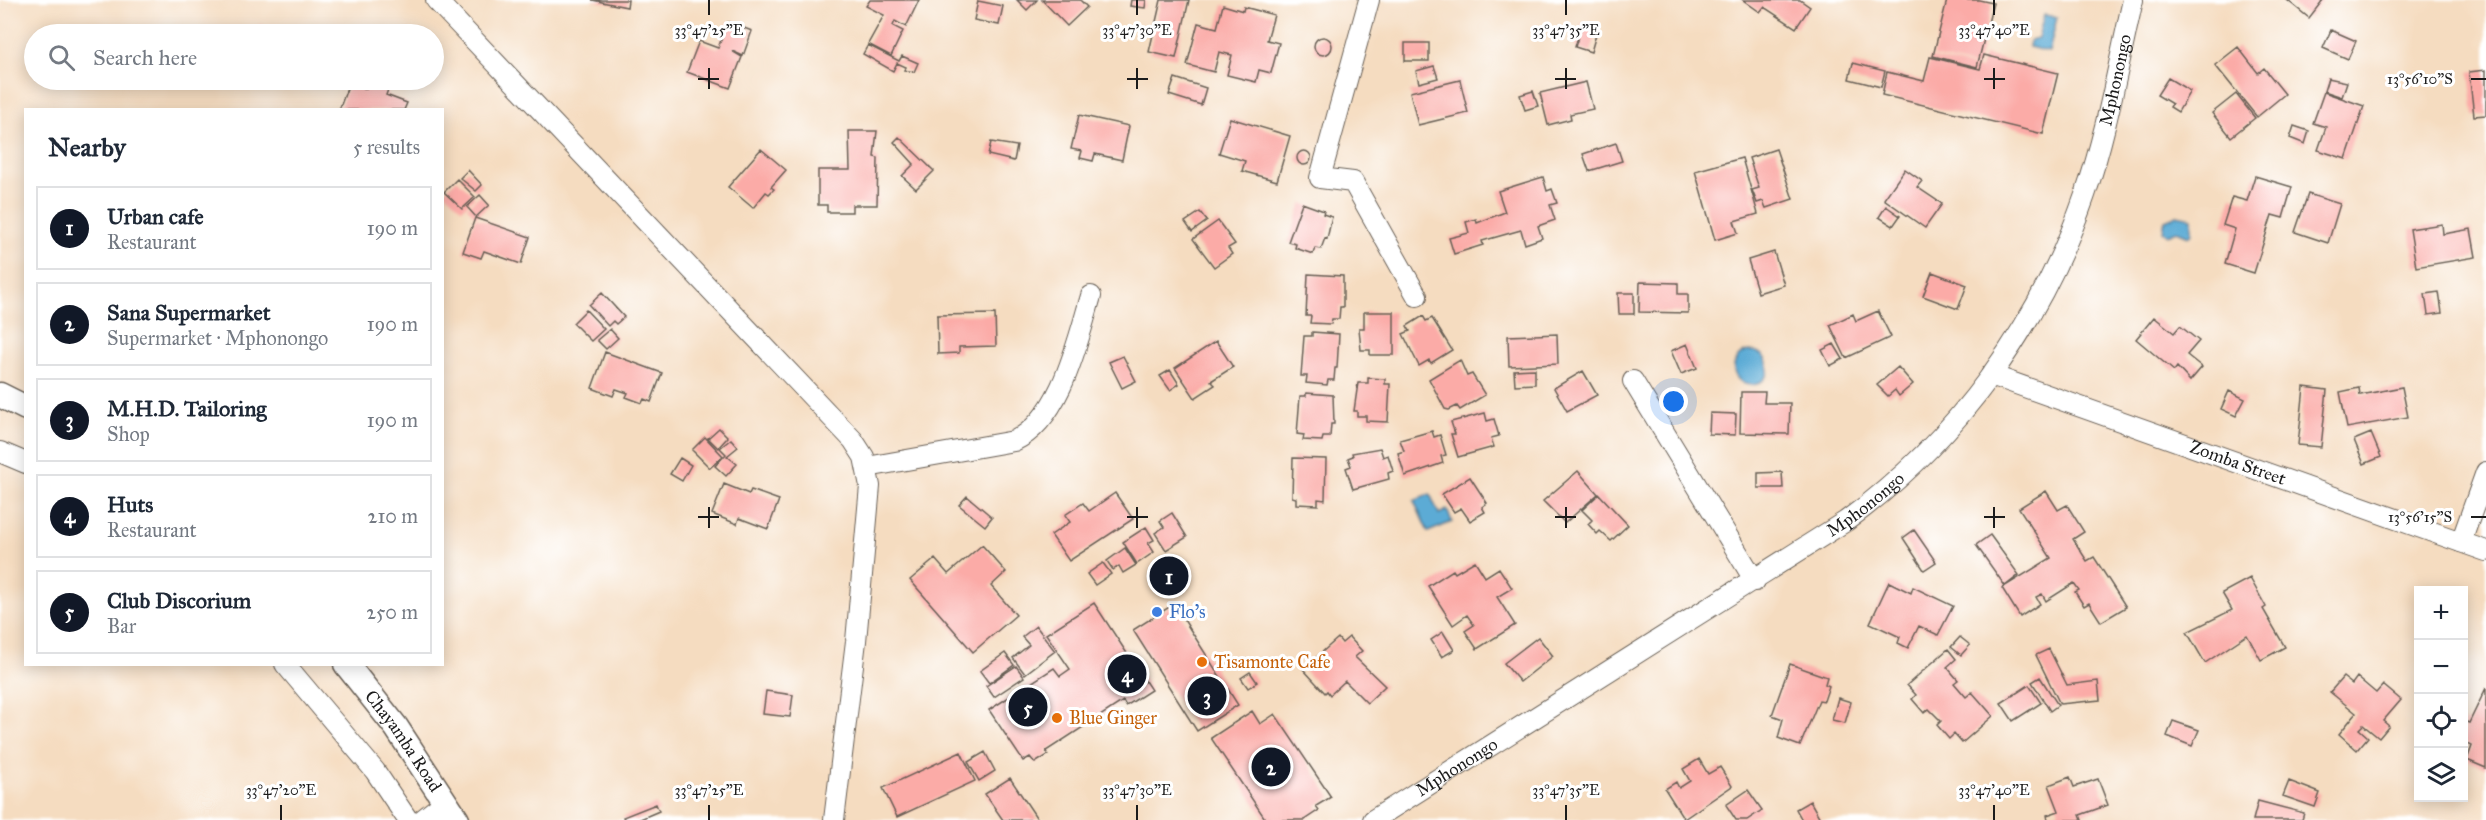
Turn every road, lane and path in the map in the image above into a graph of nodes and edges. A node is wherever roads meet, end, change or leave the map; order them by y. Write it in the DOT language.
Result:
graph roads {
  1 [pos="436,0"];
  2 [pos="1369,0"];
  3 [pos="2133,0"];
  4 [pos="1417,296"];
  5 [pos="1092,297"];
  6 [pos="1991,375"];
  7 [pos="1633,381"];
  8 [pos="0,395"];
  9 [pos="24,407"];
  10 [pos="0,452"];
  11 [pos="24,462"];
  12 [pos="867,467"];
  13 [pos="2486,472"];
  14 [pos="2461,542"];
  15 [pos="2486,551"];
  16 [pos="1755,581"];
  17 [pos="287,666"];
  18 [pos="348,666"];
  19 [pos="451,811"];
  20 [pos="408,820"];
  21 [pos="423,820"];
  22 [pos="834,820"];
  23 [pos="1373,820"];
  1 -- 12 [label="street"];
  2 -- 4 [label="street"];
  3 -- 6 [label="street, Mphonongo"];
  5 -- 12 [label="street"];
  6 -- 14 [label="street, Zomba Street"];
  6 -- 16 [label="street, Mphonongo"];
  7 -- 16 [label="street"];
  8 -- 9 [label="main road"];
  10 -- 11 [label="street"];
  12 -- 22 [label="street"];
  13 -- 14 [label="street"];
  14 -- 15 [label="street, Zomba Street"];
  16 -- 23 [label="street, Mphonongo"];
  17 -- 20 [label="street"];
  18 -- 19 [label="main road, Chayamba Road"];
  19 -- 21 [label="street"];
}
